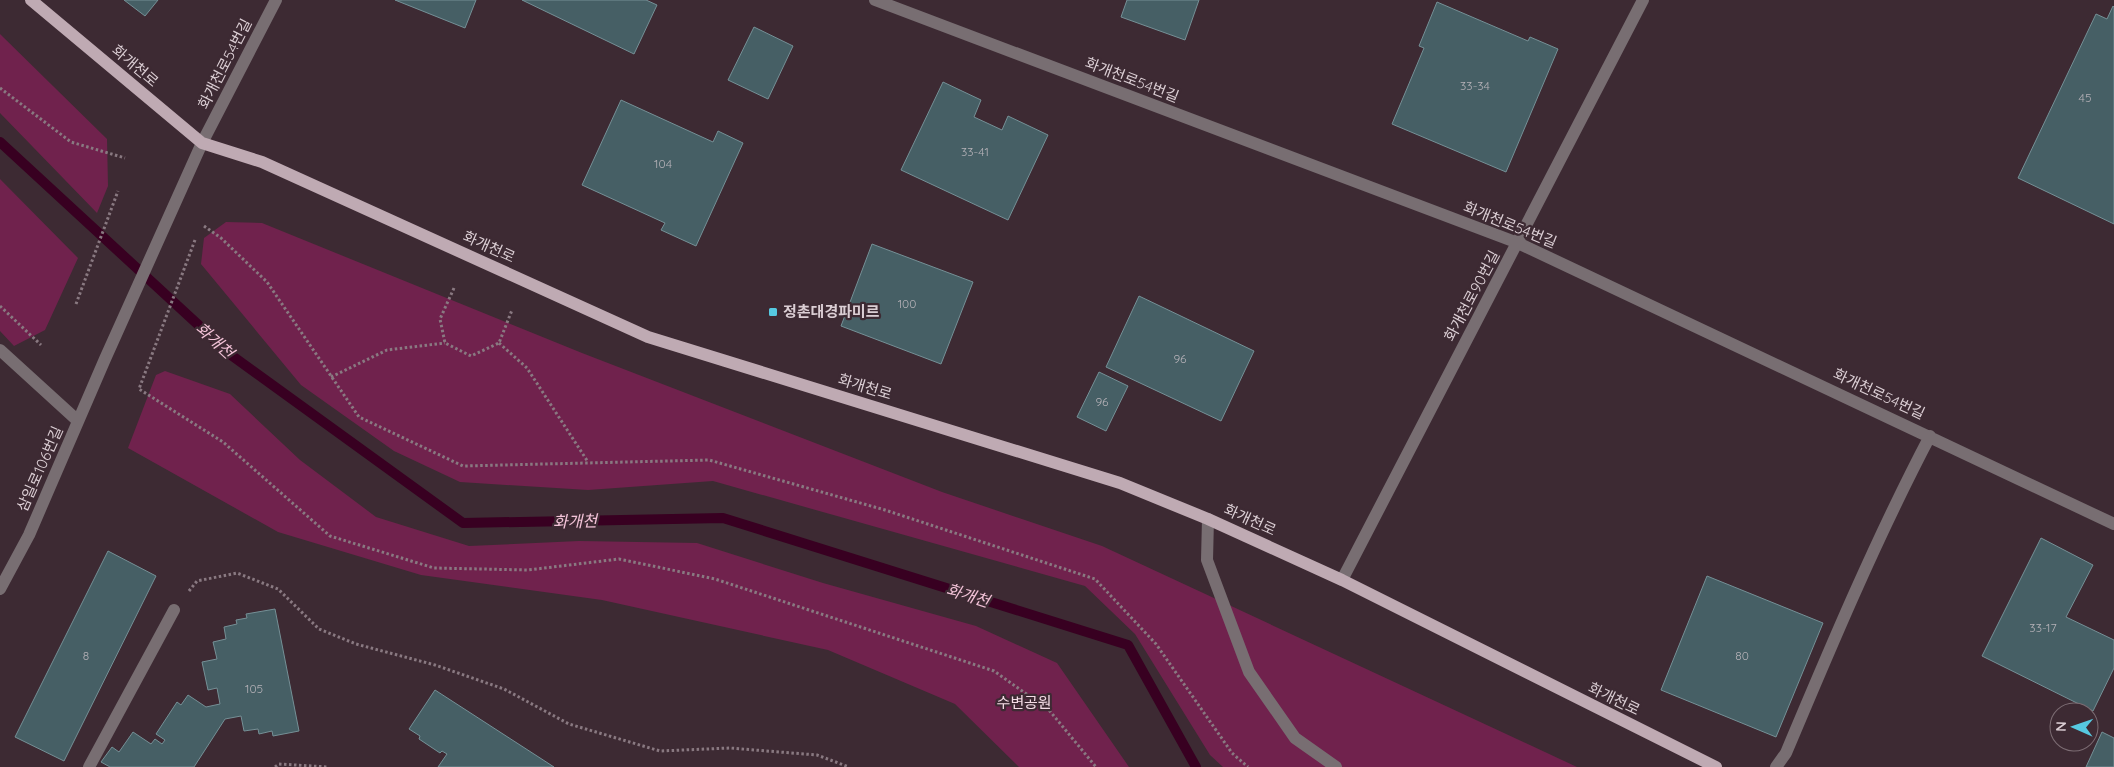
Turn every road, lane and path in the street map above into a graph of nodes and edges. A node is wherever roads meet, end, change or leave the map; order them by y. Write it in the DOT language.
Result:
graph roads {
  1 [pos="31,0"];
  2 [pos="276,0"];
  3 [pos="875,0"];
  4 [pos="1642,0"];
  5 [pos="0,88"];
  6 [pos="202,144"];
  7 [pos="125,158"];
  8 [pos="118,191"];
  9 [pos="204,226"];
  10 [pos="195,240"];
  11 [pos="1518,243"];
  12 [pos="454,288"];
  13 [pos="76,304"];
  14 [pos="0,306"];
  15 [pos="512,310"];
  16 [pos="445,343"];
  17 [pos="499,343"];
  18 [pos="41,345"];
  19 [pos="0,350"];
  20 [pos="332,377"];
  21 [pos="78,421"];
  22 [pos="1930,436"];
  23 [pos="588,463"];
  24 [pos="1208,519"];
  25 [pos="2114,524"];
  26 [pos="1342,580"];
  27 [pos="0,589"];
  28 [pos="174,610"];
  29 [pos="89,767"];
  30 [pos="275,767"];
  31 [pos="328,767"];
  32 [pos="849,767"];
  33 [pos="1096,767"];
  34 [pos="1248,767"];
  35 [pos="1336,767"];
  36 [pos="1716,767"];
  37 [pos="1776,767"];
  1 -- 6 [label="main road, 화개천로"];
  2 -- 6 [label="street, 화개천로54번길"];
  3 -- 11 [label="street, 화개천로54번길"];
  4 -- 11 [label="street, 화개천로90번길"];
  5 -- 7 [label="path"];
  6 -- 21 [label="street, 삼일로106번길"];
  6 -- 24 [label="main road, 화개천로"];
  8 -- 13 [label="path"];
  9 -- 20 [label="path"];
  10 -- 33 [label="path"];
  11 -- 22 [label="street, 화개천로54번길"];
  11 -- 26 [label="street, 화개천로90번길"];
  12 -- 16 [label="path"];
  14 -- 18 [label="path"];
  15 -- 17 [label="path"];
  16 -- 17 [label="path"];
  16 -- 20 [label="path"];
  17 -- 23 [label="path"];
  19 -- 21 [label="street"];
  20 -- 23 [label="path"];
  21 -- 27 [label="street, 삼일로106번길"];
  22 -- 25 [label="street, 화개천로54번길"];
  22 -- 37 [label="street"];
  23 -- 34 [label="path"];
  24 -- 26 [label="main road, 화개천로"];
  24 -- 35 [label="street"];
  26 -- 36 [label="main road, 화개천로"];
  28 -- 29 [label="street"];
  28 -- 32 [label="path"];
  30 -- 31 [label="path"];
}
